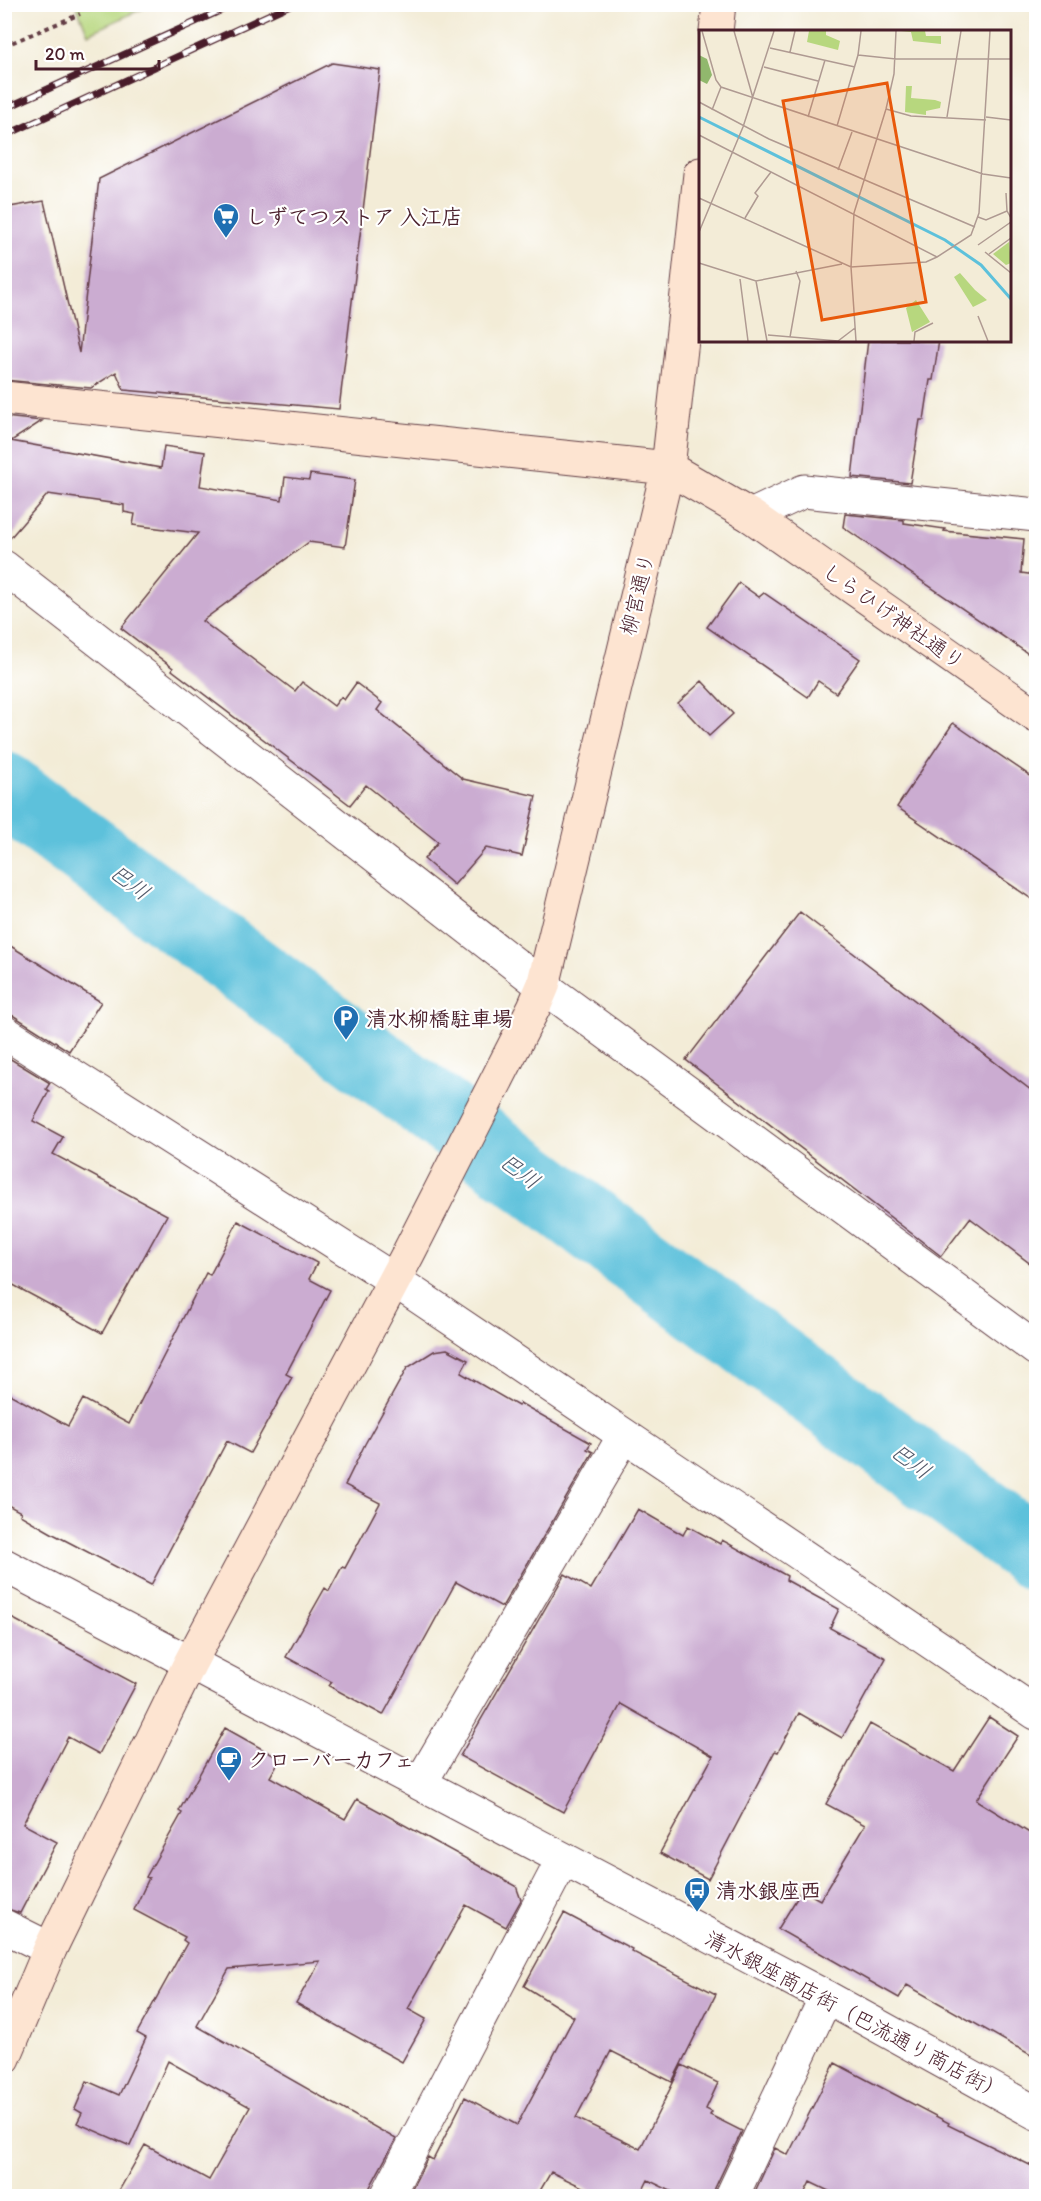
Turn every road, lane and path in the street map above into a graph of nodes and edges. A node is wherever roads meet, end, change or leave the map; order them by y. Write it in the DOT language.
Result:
graph roads {
  1 [pos="719,4"];
  2 [pos="80,14"];
  3 [pos="716,30"];
  4 [pos="4,46"];
  5 [pos="699,183"];
  6 [pos="4,398"];
  7 [pos="668,468"];
  8 [pos="1036,515"];
  9 [pos="751,516"];
  10 [pos="4,567"];
  11 [pos="1036,716"];
  12 [pos="538,997"];
  13 [pos="4,1032"];
  14 [pos="401,1267"];
  15 [pos="1036,1349"];
  16 [pos="624,1436"];
  17 [pos="4,1564"];
  18 [pos="190,1664"];
  19 [pos="1036,1713"];
  20 [pos="421,1782"];
  21 [pos="563,1859"];
  22 [pos="4,1926"];
  23 [pos="50,1949"];
  24 [pos="826,1997"];
  25 [pos="4,2058"];
  26 [pos="1036,2113"];
  27 [pos="387,2196"];
  28 [pos="732,2196"];
  1 -- 3 [label="street"];
  2 -- 4 [label="path"];
  5 -- 7 [label="street, 柳宮通り"];
  6 -- 7 [label="street"];
  7 -- 9 [label="street, しらひげ神社通り"];
  7 -- 12 [label="street, 柳宮通り"];
  8 -- 9 [label="street"];
  9 -- 11 [label="street, しらひげ神社通り"];
  10 -- 12 [label="street"];
  12 -- 14 [label="street, 柳宮通り"];
  12 -- 15 [label="street"];
  13 -- 14 [label="street"];
  14 -- 16 [label="street"];
  14 -- 18 [label="street, 柳宮通り"];
  16 -- 19 [label="street"];
  16 -- 20 [label="street"];
  17 -- 18 [label="street, 清水銀座商店街（巴流通り商店街）"];
  18 -- 20 [label="street, 清水銀座商店街（巴流通り商店街）"];
  18 -- 23 [label="street, 柳宮通り"];
  20 -- 21 [label="street, 清水銀座商店街（巴流通り商店街）"];
  21 -- 24 [label="street, 清水銀座商店街（巴流通り商店街）"];
  21 -- 27 [label="street"];
  22 -- 23 [label="street"];
  23 -- 25 [label="street, 柳宮通り"];
  24 -- 26 [label="street, 清水銀座商店街（巴流通り商店街）"];
  24 -- 28 [label="street"];
}
